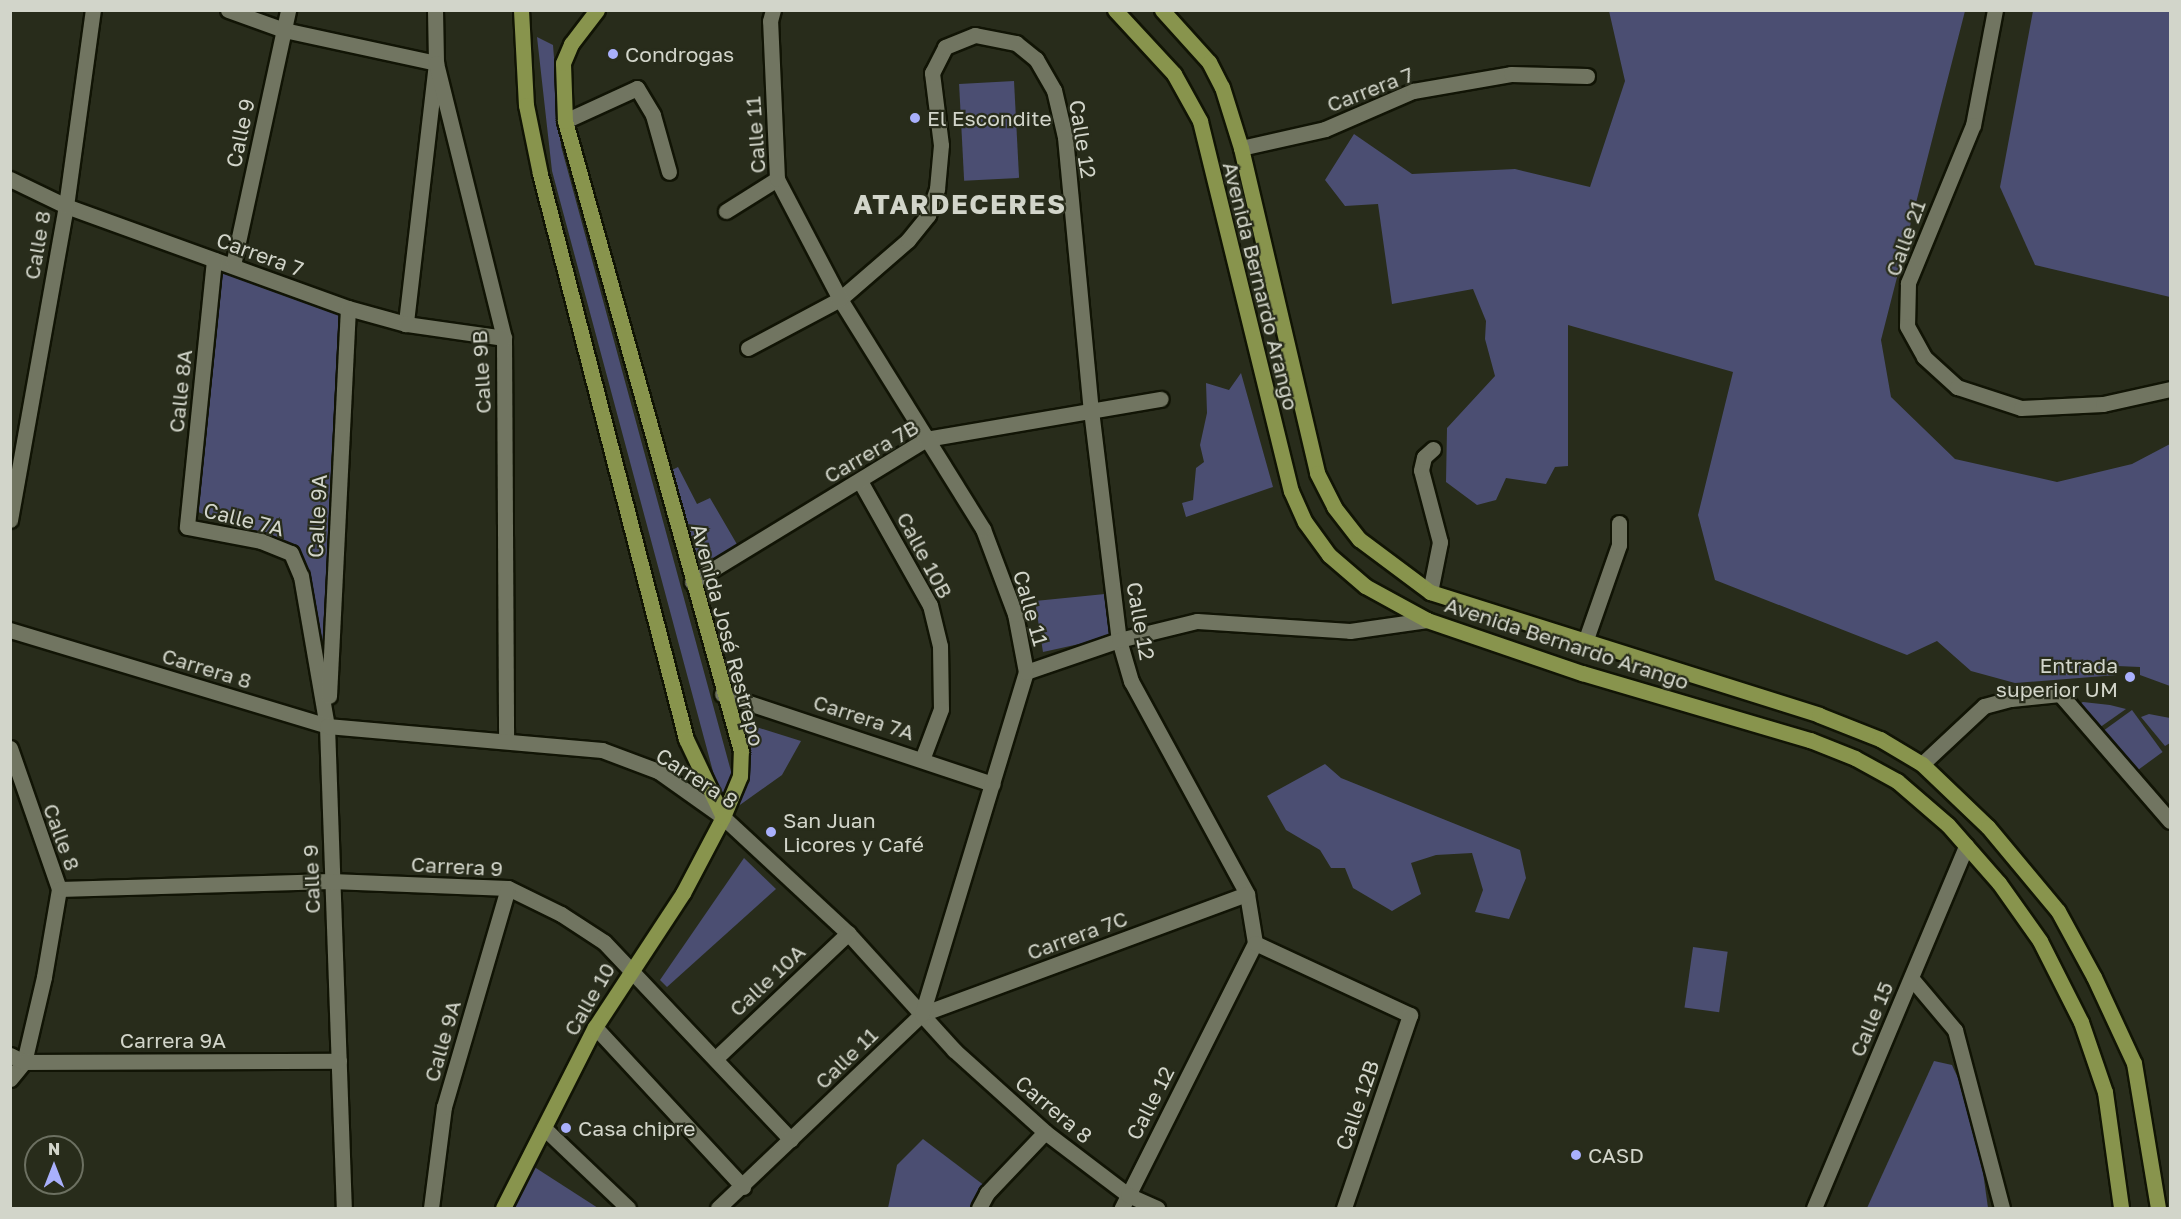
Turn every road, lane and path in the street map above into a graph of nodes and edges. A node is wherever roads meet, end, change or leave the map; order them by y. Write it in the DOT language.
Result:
graph roads {
  1 [pos="93,10"];
  2 [pos="228,10"];
  3 [pos="288,10"];
  4 [pos="435,10"];
  5 [pos="521,10"];
  6 [pos="597,10"];
  7 [pos="773,10"];
  8 [pos="1116,10"];
  9 [pos="1162,10"];
  10 [pos="1995,10"];
  11 [pos="284,30"];
  12 [pos="436,63"];
  13 [pos="1587,76"];
  14 [pos="565,121"];
  15 [pos="1241,148"];
  16 [pos="669,172"];
  17 [pos="10,179"];
  18 [pos="777,179"];
  19 [pos="66,206"];
  20 [pos="726,211"];
  21 [pos="214,260"];
  22 [pos="233,265"];
  23 [pos="840,299"];
  24 [pos="348,308"];
  25 [pos="406,324"];
  26 [pos="504,338"];
  27 [pos="748,348"];
  28 [pos="2170,390"];
  29 [pos="1161,399"];
  30 [pos="1091,410"];
  31 [pos="926,439"];
  32 [pos="1433,449"];
  33 [pos="860,481"];
  34 [pos="10,520"];
  35 [pos="1619,523"];
  36 [pos="187,527"];
  37 [pos="291,553"];
  38 [pos="692,582"];
  39 [pos="1430,592"];
  40 [pos="1427,620"];
  41 [pos="10,630"];
  42 [pos="1119,640"];
  43 [pos="1585,642"];
  44 [pos="1026,672"];
  45 [pos="722,694"];
  46 [pos="327,726"];
  47 [pos="506,739"];
  48 [pos="10,748"];
  49 [pos="922,758"];
  50 [pos="1922,764"];
  51 [pos="992,784"];
  52 [pos="723,817"];
  53 [pos="2170,821"];
  54 [pos="1966,846"];
  55 [pos="331,881"];
  56 [pos="508,888"];
  57 [pos="59,889"];
  58 [pos="1247,894"];
  59 [pos="848,933"];
  60 [pos="1255,943"];
  61 [pos="632,968"];
  62 [pos="1912,979"];
  63 [pos="922,1014"];
  64 [pos="595,1027"];
  65 [pos="17,1058"];
  66 [pos="716,1058"];
  67 [pos="339,1061"];
  68 [pos="10,1079"];
  69 [pos="544,1128"];
  70 [pos="1046,1132"];
  71 [pos="791,1140"];
  72 [pos="743,1187"];
  73 [pos="1125,1202"];
  74 [pos="344,1209"];
  75 [pos="431,1209"];
  76 [pos="503,1209"];
  77 [pos="628,1209"];
  78 [pos="718,1209"];
  79 [pos="980,1209"];
  80 [pos="1157,1209"];
  81 [pos="1344,1209"];
  82 [pos="1814,1209"];
  83 [pos="2002,1209"];
  84 [pos="2121,1209"];
  85 [pos="2158,1209"];
  1 -- 19 [label="street, Calle 8"];
  2 -- 11 [label="street"];
  3 -- 11 [label="street, Calle 9"];
  4 -- 12 [label="street, Calle 9B"];
  5 -- 52 [label="main road"];
  6 -- 14 [label="main road, Avenida José Restrepo"];
  7 -- 18 [label="street, Calle 11"];
  8 -- 40 [label="main road, Avenida Bernardo Arango"];
  9 -- 15 [label="main road, Avenida Bernardo Arango"];
  10 -- 28 [label="street, Calle 21"];
  11 -- 12 [label="street"];
  11 -- 22 [label="street, Calle 9"];
  12 -- 25 [label="street"];
  12 -- 26 [label="street, Calle 9B"];
  13 -- 15 [label="street, Carrera 7"];
  14 -- 16 [label="street"];
  14 -- 38 [label="main road, Avenida José Restrepo"];
  15 -- 39 [label="main road, Avenida Bernardo Arango"];
  17 -- 19 [label="street, Carrera 7"];
  18 -- 20 [label="street"];
  18 -- 23 [label="street, Calle 11"];
  19 -- 21 [label="street, Carrera 7"];
  19 -- 34 [label="street, Calle 8"];
  21 -- 22 [label="street, Carrera 7"];
  21 -- 36 [label="street, Calle 8A"];
  22 -- 24 [label="street, Carrera 7"];
  23 -- 27 [label="street"];
  23 -- 30 [label="street, Calle 12"];
  23 -- 31 [label="street, Calle 11"];
  24 -- 25 [label="street, Carrera 7"];
  24 -- 46 [label="street, Calle 9A"];
  25 -- 26 [label="street, Carrera 7"];
  26 -- 47 [label="street, Calle 9B"];
  29 -- 30 [label="street, Carrera 7B"];
  30 -- 31 [label="street, Carrera 7B"];
  30 -- 42 [label="street, Calle 12"];
  31 -- 33 [label="street, Carrera 7B"];
  31 -- 44 [label="street, Calle 11"];
  32 -- 39 [label="street"];
  33 -- 38 [label="street, Carrera 7B"];
  33 -- 49 [label="street, Calle 10B"];
  35 -- 43 [label="street"];
  36 -- 37 [label="street, Calle 7A"];
  37 -- 46 [label="street, Calle 9"];
  38 -- 45 [label="main road, Avenida José Restrepo"];
  39 -- 43 [label="main road, Avenida Bernardo Arango"];
  40 -- 42 [label="street"];
  40 -- 54 [label="main road, Avenida Bernardo Arango"];
  41 -- 46 [label="street, Carrera 8"];
  42 -- 44 [label="street"];
  42 -- 58 [label="street, Calle 12"];
  43 -- 50 [label="main road, Avenida Bernardo Arango"];
  44 -- 51 [label="street, Calle 11"];
  45 -- 49 [label="street, Carrera 7A"];
  45 -- 52 [label="main road, Avenida José Restrepo"];
  46 -- 47 [label="street, Carrera 8"];
  46 -- 55 [label="street, Calle 9"];
  47 -- 52 [label="street, Carrera 8"];
  48 -- 57 [label="street, Calle 8"];
  49 -- 51 [label="street, Carrera 7A"];
  50 -- 53 [label="street"];
  50 -- 85 [label="main road, Avenida Bernardo Arango"];
  51 -- 63 [label="street, Calle 11"];
  52 -- 59 [label="street, Carrera 8"];
  52 -- 61 [label="main road, Calle 10"];
  54 -- 62 [label="street, Calle 15"];
  54 -- 84 [label="main road, Avenida Bernardo Arango"];
  55 -- 56 [label="street, Carrera 9"];
  55 -- 57 [label="street, Carrera 9"];
  55 -- 67 [label="street, Calle 9"];
  56 -- 61 [label="street, Carrera 9"];
  56 -- 75 [label="street, Calle 9A"];
  57 -- 65 [label="street, Calle 8"];
  58 -- 60 [label="street, Calle 12"];
  58 -- 63 [label="street, Carrera 7C"];
  59 -- 63 [label="street, Carrera 8"];
  59 -- 66 [label="street, Calle 10A"];
  60 -- 73 [label="street, Calle 12"];
  60 -- 81 [label="street, Calle 12B"];
  61 -- 64 [label="main road, Calle 10"];
  61 -- 66 [label="street, Carrera 9"];
  62 -- 82 [label="street, Calle 15"];
  62 -- 83 [label="street"];
  63 -- 70 [label="street, Carrera 8"];
  63 -- 71 [label="street, Calle 11"];
  64 -- 69 [label="main road, Calle 10"];
  64 -- 72 [label="street"];
  65 -- 67 [label="street, Carrera 9A"];
  65 -- 68 [label="street, Calle 8"];
  66 -- 71 [label="street, Carrera 9"];
  67 -- 74 [label="street, Calle 9"];
  69 -- 76 [label="main road, Calle 10"];
  69 -- 77 [label="street"];
  70 -- 73 [label="street, Carrera 8"];
  70 -- 79 [label="street"];
  71 -- 72 [label="street, Calle 11"];
  72 -- 78 [label="street, Calle 11"];
  73 -- 80 [label="street, Carrera 8"];
}
